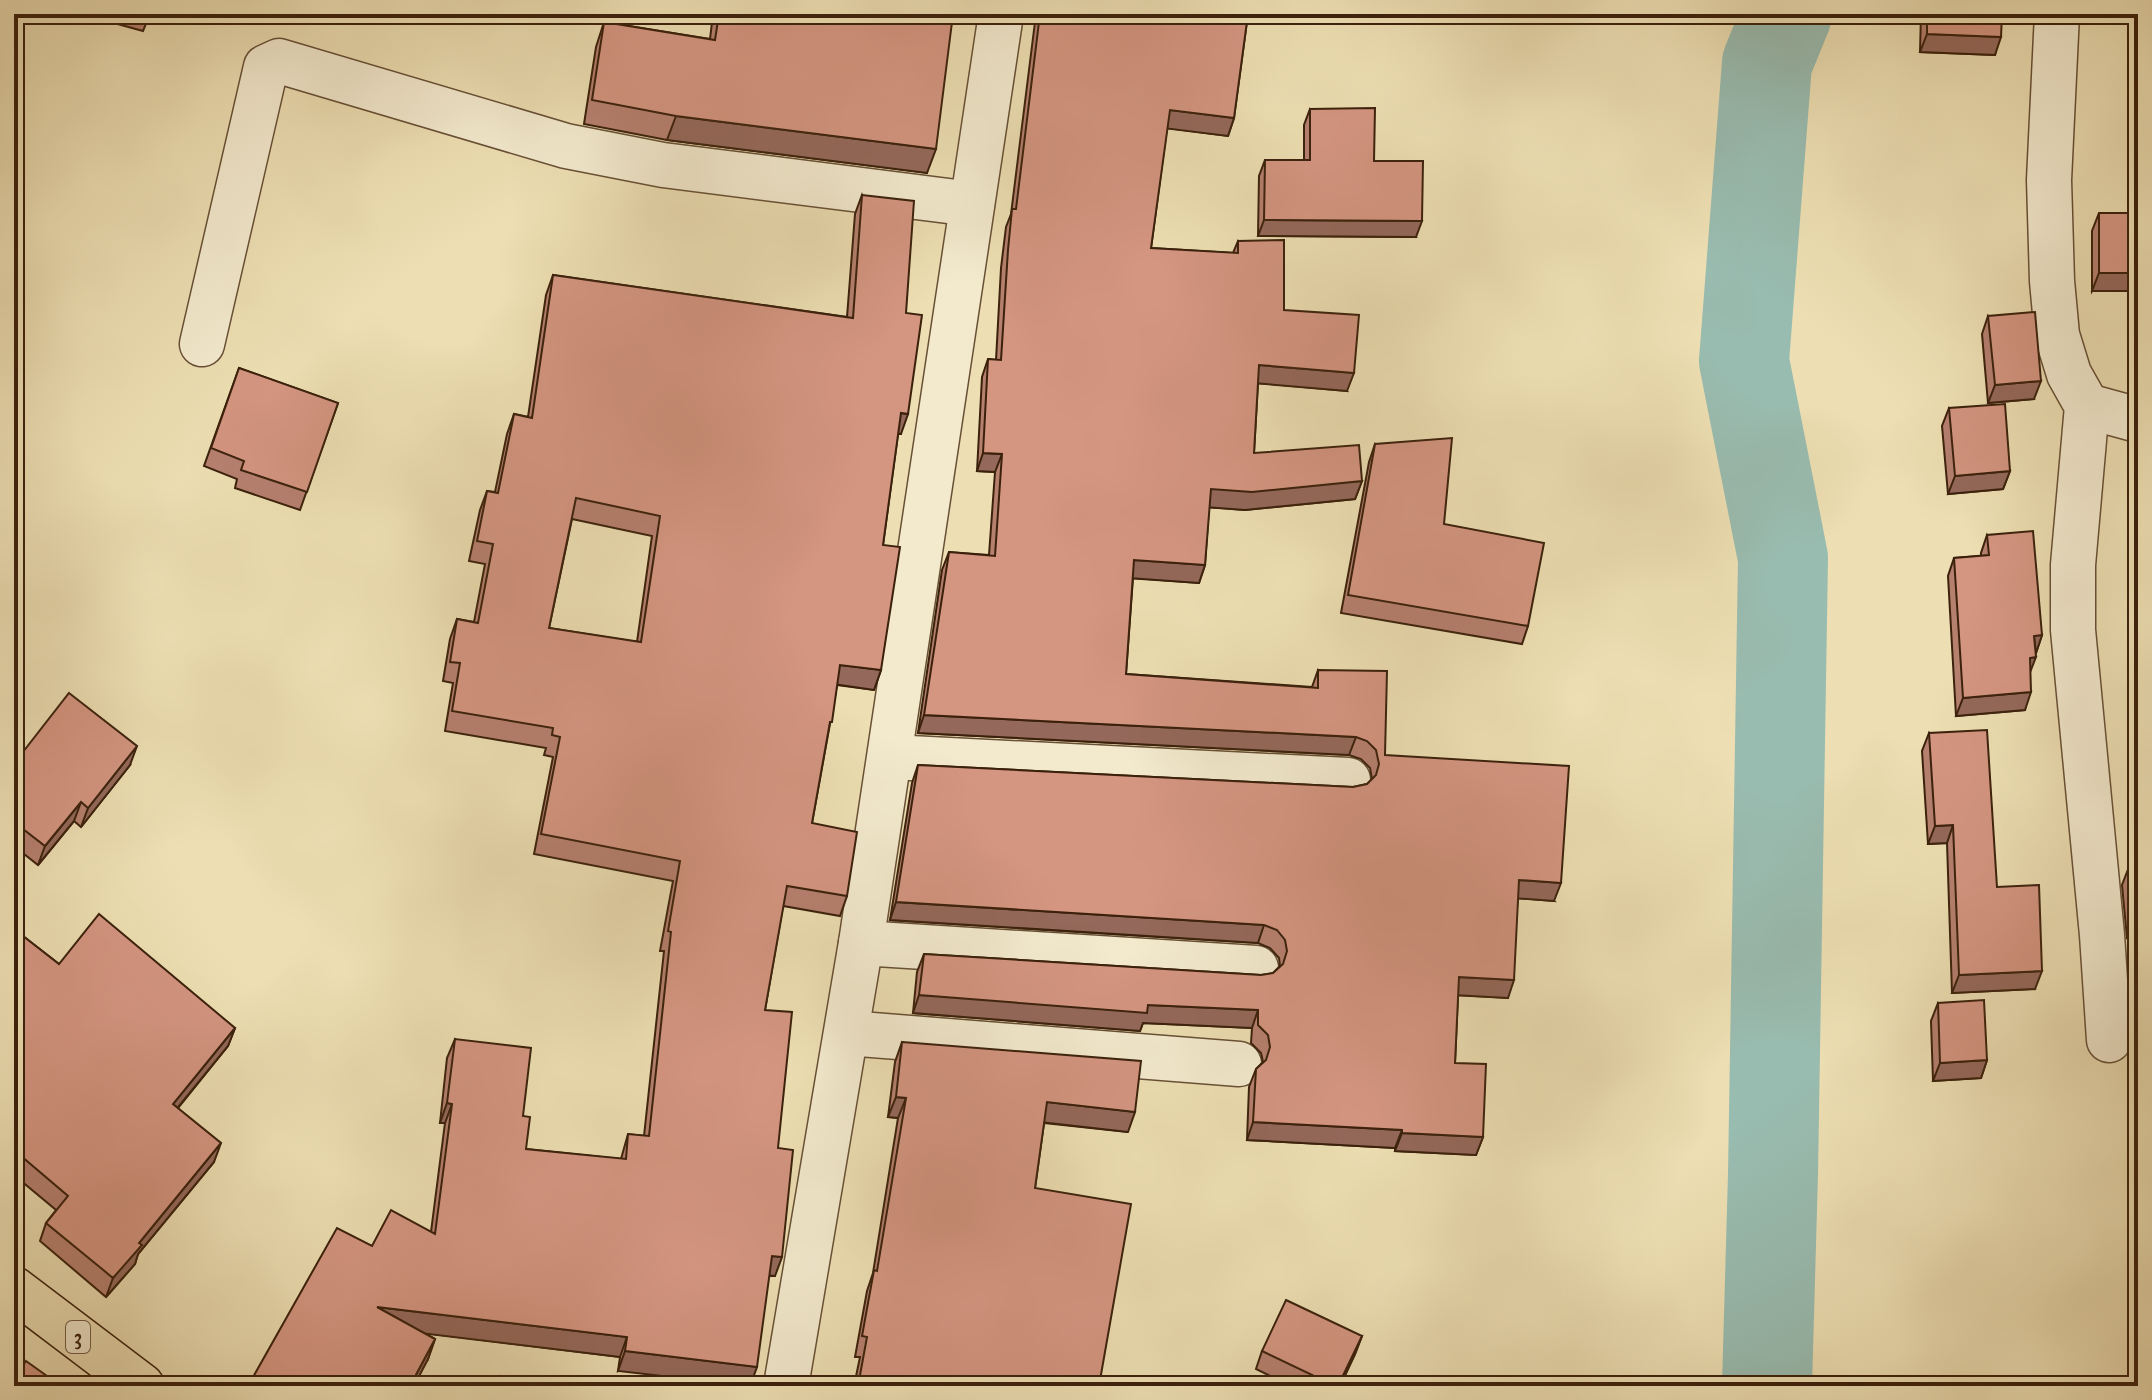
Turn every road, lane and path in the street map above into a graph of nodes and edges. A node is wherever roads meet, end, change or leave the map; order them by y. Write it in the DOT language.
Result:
graph roads {
  1 [pos="1001,14"];
  2 [pos="2057,14"];
  3 [pos="972,204"];
  4 [pos="202,344"];
  5 [pos="2087,406"];
  6 [pos="2138,420"];
  7 [pos="890,757"];
  8 [pos="1348,780"];
  9 [pos="861,943"];
  10 [pos="1256,968"];
  11 [pos="847,1033"];
  12 [pos="2109,1040"];
  13 [pos="1239,1064"];
  14 [pos="14,1289"];
  15 [pos="142,1386"];
  16 [pos="786,1386"];
  1 -- 3 [label="street"];
  2 -- 5 [label="street"];
  3 -- 4 [label="street"];
  3 -- 7 [label="street"];
  5 -- 6 [label="street"];
  5 -- 12 [label="street"];
  7 -- 8 [label="street"];
  7 -- 9 [label="street"];
  9 -- 10 [label="street"];
  9 -- 11 [label="street"];
  11 -- 13 [label="street"];
  11 -- 16 [label="street"];
  14 -- 15 [label="highway, 3"];
}
